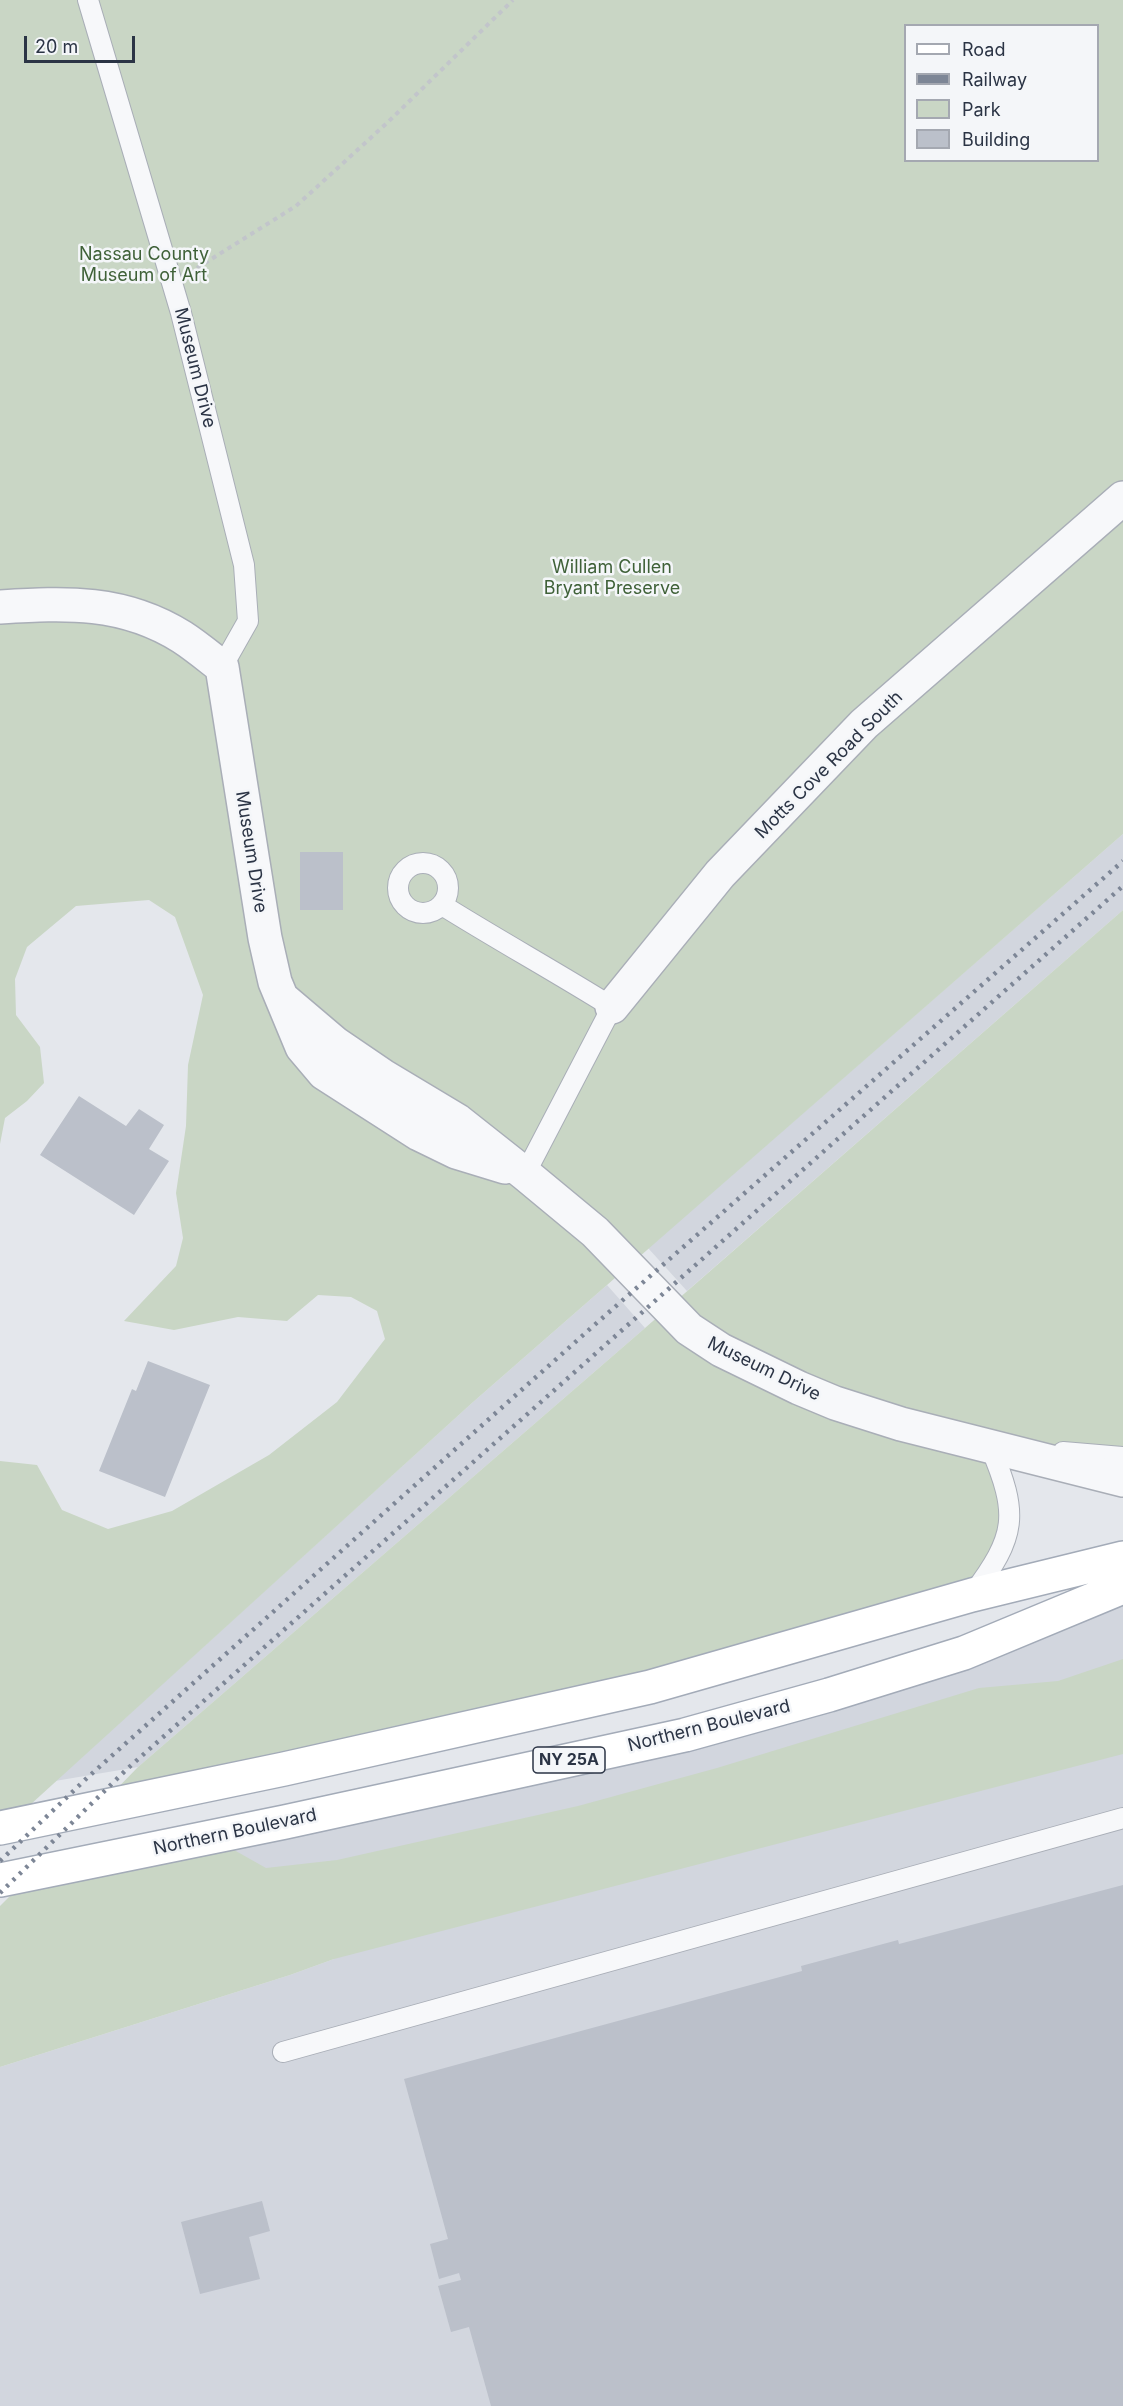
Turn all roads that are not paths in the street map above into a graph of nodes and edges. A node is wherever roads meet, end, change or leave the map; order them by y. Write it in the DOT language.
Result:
graph roads {
  1 [pos="88,0"];
  2 [pos="1123,498"];
  3 [pos="0,607"];
  4 [pos="222,667"];
  5 [pos="442,904"];
  6 [pos="612,1007"];
  7 [pos="525,1174"];
  8 [pos="990,1446"];
  9 [pos="1123,1457"];
  10 [pos="1123,1480"];
  11 [pos="1123,1558"];
  12 [pos="1123,1587"];
  13 [pos="972,1595"];
  14 [pos="1123,1818"];
  15 [pos="0,1828"];
  16 [pos="0,1880"];
  17 [pos="283,2052"];
  1 -- 4 [label="lane, Museum Drive"];
  2 -- 6 [label="street, Motts Cove Road South"];
  3 -- 4 [label="street"];
  4 -- 7 [label="street, Museum Drive"];
  5 -- 6 [label="lane"];
  6 -- 7 [label="lane"];
  7 -- 8 [label="street, Museum Drive"];
  8 -- 9 [label="lane"];
  8 -- 10 [label="street, Museum Drive"];
  8 -- 13 [label="lane"];
  11 -- 13 [label="main road"];
  12 -- 16 [label="main road, Northern Boulevard / NY 25A"];
  13 -- 15 [label="main road"];
  14 -- 17 [label="lane"];
}
